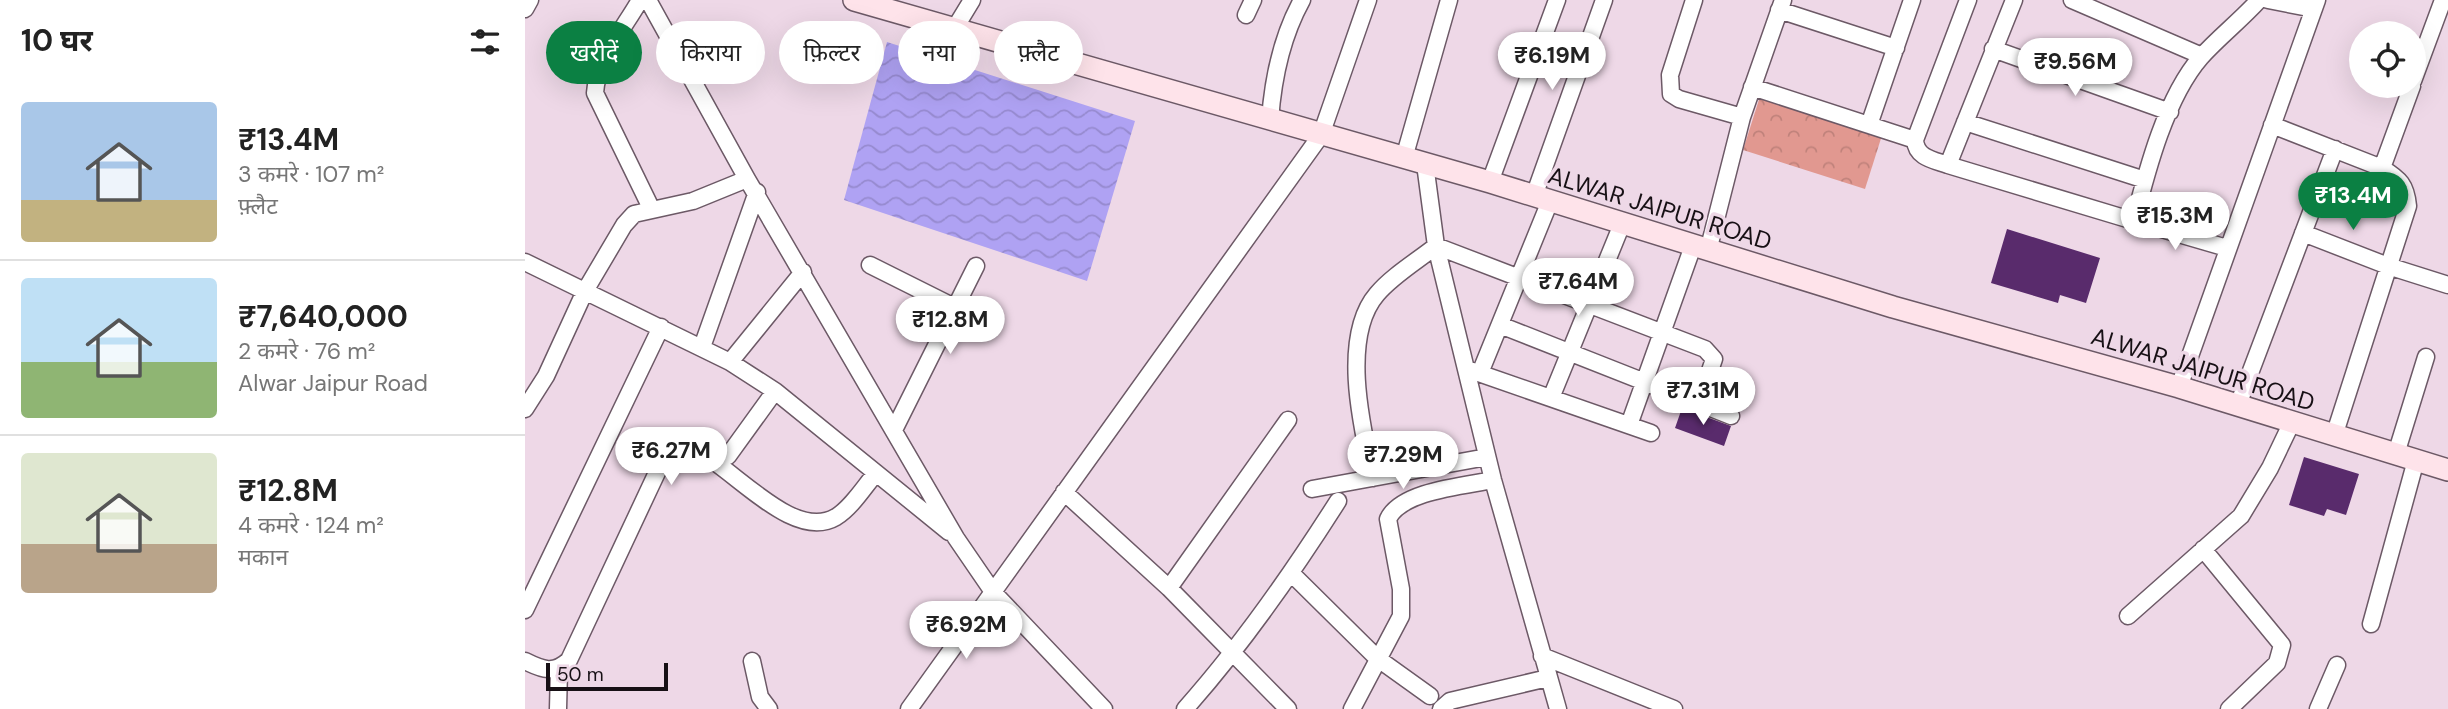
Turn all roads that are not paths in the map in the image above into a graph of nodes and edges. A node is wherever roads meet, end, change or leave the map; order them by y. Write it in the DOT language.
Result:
graph roads {
  1 [pos="530,0"];
  2 [pos="640,0"];
  3 [pos="648,0"];
  4 [pos="854,0"];
  5 [pos="972,0"];
  6 [pos="1253,0"];
  7 [pos="1303,0"];
  8 [pos="1368,0"];
  9 [pos="1449,0"];
  10 [pos="1557,0"];
  11 [pos="1604,0"];
  12 [pos="1694,0"];
  13 [pos="1912,0"];
  14 [pos="1968,0"];
  15 [pos="2014,0"];
  16 [pos="2072,0"];
  17 [pos="2259,0"];
  18 [pos="2268,0"];
  19 [pos="2443,0"];
  20 [pos="1781,5"];
  21 [pos="2316,5"];
  22 [pos="525,9"];
  23 [pos="1246,15"];
  24 [pos="930,21"];
  25 [pos="959,21"];
  26 [pos="980,35"];
  27 [pos="2426,46"];
  28 [pos="1896,48"];
  29 [pos="1993,49"];
  30 [pos="2202,56"];
  31 [pos="1752,87"];
  32 [pos="2407,98"];
  33 [pos="2170,112"];
  34 [pos="1742,117"];
  35 [pos="1270,121"];
  36 [pos="1965,122"];
  37 [pos="1869,125"];
  38 [pos="2272,125"];
  39 [pos="1321,135"];
  40 [pos="1915,140"];
  41 [pos="2335,149"];
  42 [pos="1415,161"];
  43 [pos="1948,165"];
  44 [pos="2382,168"];
  45 [pos="2144,180"];
  46 [pos="1490,182"];
  47 [pos="752,186"];
  48 [pos="1542,199"];
  49 [pos="651,208"];
  50 [pos="2134,221"];
  51 [pos="1622,224"];
  52 [pos="2303,233"];
  53 [pos="1436,246"];
  54 [pos="2227,248"];
  55 [pos="1701,249"];
  56 [pos="525,262"];
  57 [pos="870,265"];
  58 [pos="976,266"];
  59 [pos="2388,266"];
  60 [pos="803,272"];
  61 [pos="1519,277"];
  62 [pos="2448,285"];
  63 [pos="585,291"];
  64 [pos="1588,303"];
  65 [pos="954,307"];
  66 [pos="1500,325"];
  67 [pos="661,327"];
  68 [pos="1664,333"];
  69 [pos="702,347"];
  70 [pos="1569,352"];
  71 [pos="2426,357"];
  72 [pos="730,362"];
  73 [pos="1473,371"];
  74 [pos="1646,382"];
  75 [pos="532,383"];
  76 [pos="2179,387"];
  77 [pos="775,391"];
  78 [pos="1551,398"];
  79 [pos="1699,403"];
  80 [pos="2238,405"];
  81 [pos="525,409"];
  82 [pos="1731,416"];
  83 [pos="1288,420"];
  84 [pos="2292,422"];
  85 [pos="1629,425"];
  86 [pos="894,430"];
  87 [pos="1651,433"];
  88 [pos="2334,436"];
  89 [pos="728,456"];
  90 [pos="1487,457"];
  91 [pos="2406,457"];
  92 [pos="2448,470"];
  93 [pos="876,473"];
  94 [pos="1374,478"];
  95 [pos="1493,480"];
  96 [pos="1312,489"];
  97 [pos="1064,492"];
  98 [pos="1338,501"];
  99 [pos="956,538"];
  100 [pos="2203,549"];
  101 [pos="1292,574"];
  102 [pos="1169,588"];
  103 [pos="529,592"];
  104 [pos="993,592"];
  105 [pos="525,610"];
  106 [pos="2128,616"];
  107 [pos="2371,624"];
  108 [pos="1235,652"];
  109 [pos="1542,656"];
  110 [pos="1377,659"];
  111 [pos="525,661"];
  112 [pos="752,661"];
  113 [pos="2337,665"];
  114 [pos="559,670"];
  115 [pos="1548,678"];
  116 [pos="1430,696"];
  117 [pos="558,709"];
  118 [pos="769,709"];
  119 [pos="909,709"];
  120 [pos="1104,709"];
  121 [pos="1185,709"];
  122 [pos="1288,709"];
  123 [pos="1352,709"];
  124 [pos="1441,709"];
  125 [pos="1558,709"];
  126 [pos="1674,709"];
  127 [pos="2229,709"];
  128 [pos="2318,709"];
  1 -- 22 [label="street"];
  2 -- 49 [label="street"];
  3 -- 47 [label="street"];
  4 -- 24 [label="main road, ALWAR JAIPUR ROAD"];
  5 -- 25 [label="street"];
  6 -- 23 [label="street"];
  7 -- 35 [label="street"];
  8 -- 39 [label="street"];
  9 -- 42 [label="street"];
  10 -- 46 [label="street"];
  11 -- 48 [label="street"];
  12 -- 34 [label="street"];
  13 -- 28 [label="street"];
  14 -- 40 [label="street"];
  15 -- 29 [label="street"];
  16 -- 30 [label="street"];
  17 -- 30 [label="street"];
  18 -- 21 [label="street"];
  19 -- 27 [label="street"];
  20 -- 28 [label="street"];
  20 -- 31 [label="street"];
  21 -- 38 [label="street"];
  26 -- 35 [label="main road, ALWAR JAIPUR ROAD"];
  28 -- 37 [label="street"];
  29 -- 33 [label="street"];
  29 -- 36 [label="street"];
  30 -- 33 [label="street"];
  31 -- 34 [label="street"];
  31 -- 37 [label="street"];
  32 -- 44 [label="street"];
  33 -- 45 [label="street"];
  34 -- 55 [label="street"];
  35 -- 39 [label="main road, ALWAR JAIPUR ROAD"];
  36 -- 43 [label="street"];
  36 -- 45 [label="street"];
  37 -- 40 [label="street"];
  38 -- 41 [label="street"];
  38 -- 54 [label="street"];
  39 -- 42 [label="main road, ALWAR JAIPUR ROAD"];
  39 -- 97 [label="street"];
  40 -- 43 [label="street"];
  41 -- 44 [label="street"];
  41 -- 52 [label="street"];
  42 -- 46 [label="main road, ALWAR JAIPUR ROAD"];
  42 -- 53 [label="street"];
  43 -- 50 [label="street"];
  44 -- 59 [label="street"];
  45 -- 50 [label="street"];
  46 -- 48 [label="main road, ALWAR JAIPUR ROAD"];
  47 -- 49 [label="street"];
  47 -- 60 [label="street"];
  47 -- 69 [label="street"];
  48 -- 51 [label="main road, ALWAR JAIPUR ROAD"];
  48 -- 61 [label="street"];
  49 -- 63 [label="street"];
  50 -- 54 [label="street"];
  51 -- 55 [label="main road, ALWAR JAIPUR ROAD"];
  51 -- 64 [label="street"];
  52 -- 59 [label="street"];
  52 -- 80 [label="street"];
  53 -- 61 [label="street"];
  53 -- 73 [label="street"];
  53 -- 94 [label="street"];
  54 -- 76 [label="street"];
  55 -- 68 [label="street"];
  55 -- 76 [label="main road, ALWAR JAIPUR ROAD"];
  56 -- 63 [label="street"];
  57 -- 65 [label="street"];
  58 -- 65 [label="street"];
  59 -- 62 [label="street"];
  59 -- 88 [label="street"];
  60 -- 72 [label="street"];
  60 -- 86 [label="street"];
  61 -- 64 [label="street"];
  61 -- 66 [label="street"];
  63 -- 67 [label="street"];
  63 -- 75 [label="street"];
  64 -- 68 [label="street"];
  64 -- 70 [label="street"];
  65 -- 86 [label="street"];
  66 -- 70 [label="street"];
  66 -- 73 [label="street"];
  67 -- 69 [label="street"];
  67 -- 103 [label="street"];
  68 -- 74 [label="street"];
  68 -- 79 [label="street"];
  69 -- 72 [label="street"];
  70 -- 74 [label="street"];
  70 -- 78 [label="street"];
  71 -- 91 [label="street"];
  72 -- 77 [label="street"];
  73 -- 78 [label="street"];
  73 -- 90 [label="street"];
  74 -- 79 [label="street"];
  74 -- 85 [label="street"];
  75 -- 81 [label="street"];
  76 -- 80 [label="main road, ALWAR JAIPUR ROAD"];
  77 -- 89 [label="street"];
  77 -- 93 [label="street"];
  78 -- 85 [label="street"];
  79 -- 82 [label="street"];
  80 -- 84 [label="main road, ALWAR JAIPUR ROAD"];
  83 -- 102 [label="street"];
  84 -- 88 [label="main road, ALWAR JAIPUR ROAD"];
  84 -- 100 [label="street"];
  85 -- 87 [label="street"];
  86 -- 99 [label="street"];
  88 -- 91 [label="main road, ALWAR JAIPUR ROAD"];
  90 -- 94 [label="street"];
  90 -- 95 [label="street"];
  91 -- 92 [label="main road, ALWAR JAIPUR ROAD"];
  91 -- 107 [label="street"];
  93 -- 99 [label="street"];
  93 -- 114 [label="street"];
  94 -- 96 [label="street"];
  95 -- 109 [label="street"];
  95 -- 110 [label="street"];
  97 -- 102 [label="street"];
  97 -- 104 [label="street"];
  98 -- 101 [label="street"];
  99 -- 104 [label="street"];
  100 -- 106 [label="street"];
  100 -- 127 [label="street"];
  101 -- 108 [label="street"];
  101 -- 110 [label="street"];
  102 -- 108 [label="street"];
  103 -- 105 [label="street"];
  104 -- 119 [label="street"];
  104 -- 120 [label="street"];
  108 -- 121 [label="street"];
  108 -- 122 [label="street"];
  109 -- 115 [label="street"];
  109 -- 126 [label="street"];
  110 -- 116 [label="street"];
  110 -- 123 [label="street"];
  111 -- 114 [label="street"];
  112 -- 118 [label="street"];
  113 -- 128 [label="street"];
  114 -- 117 [label="street"];
  115 -- 124 [label="street"];
  115 -- 125 [label="street"];
}
